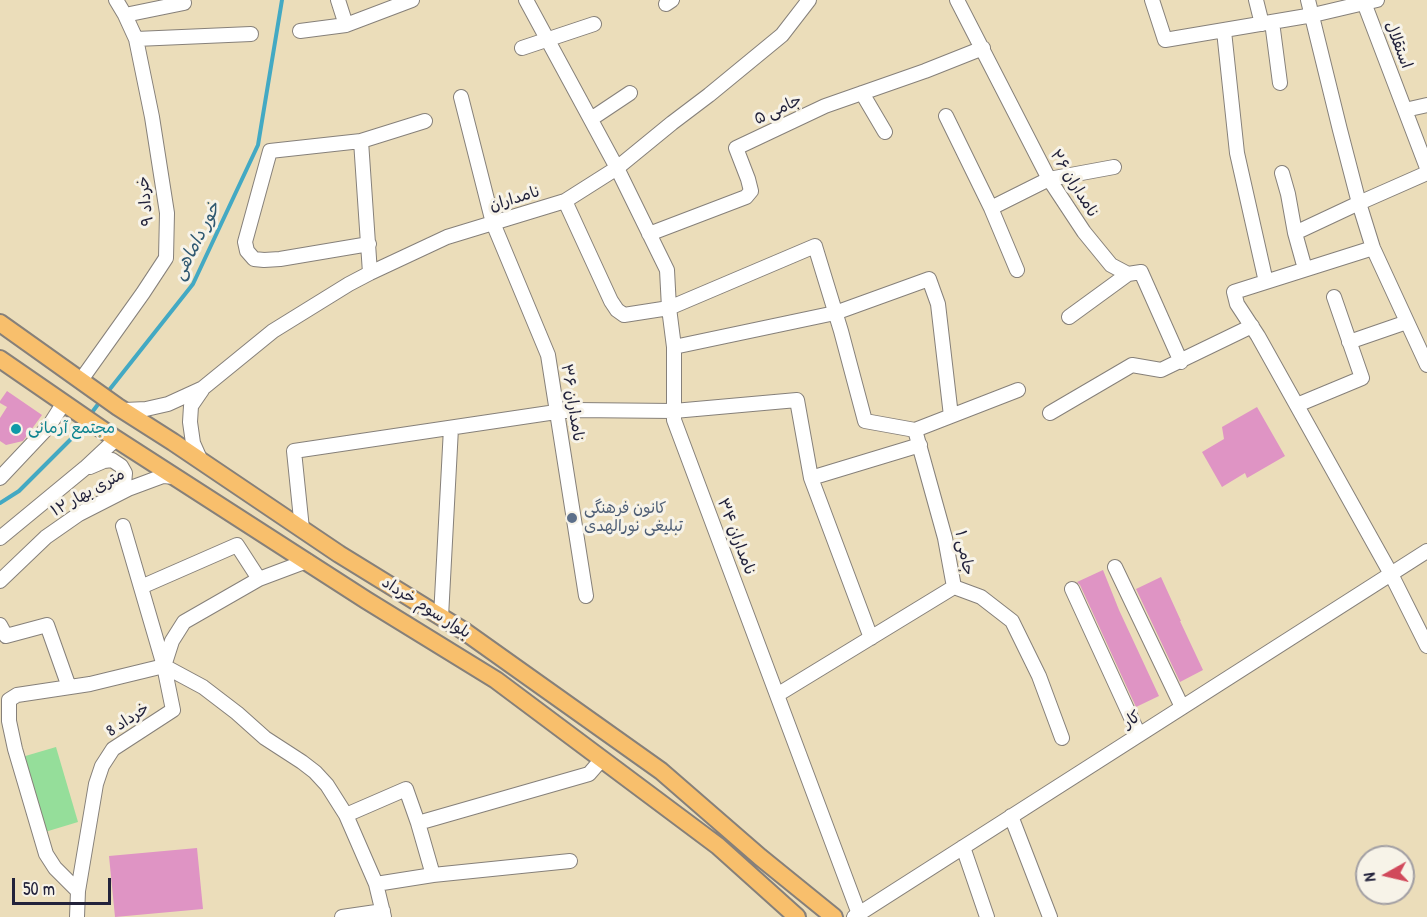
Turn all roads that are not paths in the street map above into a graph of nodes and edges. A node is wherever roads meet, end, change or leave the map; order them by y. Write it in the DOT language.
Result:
graph roads {
  1 [pos="116,0"];
  2 [pos="338,0"];
  3 [pos="412,0"];
  4 [pos="526,0"];
  5 [pos="809,0"];
  6 [pos="957,0"];
  7 [pos="1152,0"];
  8 [pos="1256,0"];
  9 [pos="1308,0"];
  10 [pos="1368,1"];
  11 [pos="184,3"];
  12 [pos="125,15"];
  13 [pos="1312,15"];
  14 [pos="1267,23"];
  15 [pos="594,24"];
  16 [pos="346,25"];
  17 [pos="300,31"];
  18 [pos="1224,31"];
  19 [pos="251,34"];
  20 [pos="136,39"];
  21 [pos="548,40"];
  22 [pos="522,48"];
  23 [pos="983,48"];
  24 [pos="1280,83"];
  25 [pos="630,93"];
  26 [pos="862,93"];
  27 [pos="461,97"];
  28 [pos="1427,105"];
  29 [pos="1405,110"];
  30 [pos="946,116"];
  31 [pos="591,119"];
  32 [pos="425,122"];
  33 [pos="885,132"];
  34 [pos="361,141"];
  35 [pos="1114,167"];
  36 [pos="617,168"];
  37 [pos="1427,168"];
  38 [pos="1282,173"];
  39 [pos="1427,173"];
  40 [pos="1049,179"];
  41 [pos="565,201"];
  42 [pos="1359,203"];
  43 [pos="991,208"];
  44 [pos="493,223"];
  45 [pos="1295,233"];
  46 [pos="649,234"];
  47 [pos="369,244"];
  48 [pos="1373,248"];
  49 [pos="1305,269"];
  50 [pos="1017,270"];
  51 [pos="370,273"];
  52 [pos="1128,274"];
  53 [pos="1266,282"];
  54 [pos="1334,297"];
  55 [pos="669,308"];
  56 [pos="835,313"];
  57 [pos="1069,317"];
  58 [pos="1407,322"];
  59 [pos="0,323"];
  60 [pos="1252,326"];
  61 [pos="1350,342"];
  62 [pos="674,347"];
  63 [pos="0,359"];
  64 [pos="1181,362"];
  65 [pos="1427,366"];
  66 [pos="84,383"];
  67 [pos="203,388"];
  68 [pos="1018,390"];
  69 [pos="1297,405"];
  70 [pos="67,406"];
  71 [pos="122,408"];
  72 [pos="674,411"];
  73 [pos="556,412"];
  74 [pos="1050,413"];
  75 [pos="951,416"];
  76 [pos="451,428"];
  77 [pos="915,430"];
  78 [pos="109,435"];
  79 [pos="920,445"];
  80 [pos="201,461"];
  81 [pos="79,473"];
  82 [pos="175,477"];
  83 [pos="0,478"];
  84 [pos="811,478"];
  85 [pos="113,497"];
  86 [pos="123,526"];
  87 [pos="302,529"];
  88 [pos="0,538"];
  89 [pos="1427,550"];
  90 [pos="307,561"];
  91 [pos="1115,567"];
  92 [pos="1391,574"];
  93 [pos="259,579"];
  94 [pos="0,581"];
  95 [pos="381,581"];
  96 [pos="141,587"];
  97 [pos="954,587"];
  98 [pos="1072,589"];
  99 [pos="586,596"];
  100 [pos="366,600"];
  101 [pos="441,617"];
  102 [pos="0,625"];
  103 [pos="871,638"];
  104 [pos="1427,646"];
  105 [pos="164,666"];
  106 [pos="69,687"];
  107 [pos="777,695"];
  108 [pos="1182,707"];
  109 [pos="1139,735"];
  110 [pos="1062,738"];
  111 [pos="602,759"];
  112 [pos="346,815"];
  113 [pos="1011,816"];
  114 [pos="418,823"];
  115 [pos="963,847"];
  116 [pos="570,861"];
  117 [pos="433,875"];
  118 [pos="376,884"];
  119 [pos="78,891"];
  120 [pos="384,914"];
  121 [pos="856,915"];
  122 [pos="77,917"];
  123 [pos="342,917"];
  124 [pos="797,917"];
  125 [pos="834,917"];
  126 [pos="987,917"];
  127 [pos="1050,917"];
  1 -- 12 [label="street, خرداد ۹"];
  2 -- 16 [label="street"];
  3 -- 16 [label="street"];
  4 -- 21 [label="street, نامداران ۳۴"];
  5 -- 36 [label="street, نامداران"];
  6 -- 23 [label="street, نامداران ۲۶"];
  7 -- 18 [label="street"];
  8 -- 14 [label="street"];
  9 -- 13 [label="street"];
  10 -- 13 [label="street"];
  10 -- 29 [label="street, استقلال"];
  11 -- 12 [label="street"];
  12 -- 20 [label="street, خرداد ۹"];
  13 -- 14 [label="street"];
  13 -- 42 [label="street"];
  14 -- 18 [label="street"];
  14 -- 24 [label="street"];
  15 -- 21 [label="street"];
  16 -- 17 [label="street"];
  18 -- 53 [label="street"];
  19 -- 20 [label="street"];
  20 -- 66 [label="street, خرداد ۹"];
  21 -- 22 [label="street"];
  21 -- 31 [label="street, نامداران ۳۴"];
  23 -- 26 [label="street, جامی ۵"];
  23 -- 40 [label="street, نامداران ۲۶"];
  25 -- 31 [label="street"];
  26 -- 33 [label="street"];
  26 -- 46 [label="street, جامی ۵"];
  27 -- 44 [label="street, نامداران ۳۶"];
  28 -- 29 [label="street"];
  29 -- 37 [label="street, استقلال"];
  30 -- 43 [label="street"];
  31 -- 36 [label="street, نامداران ۳۴"];
  32 -- 34 [label="street"];
  34 -- 47 [label="street"];
  34 -- 47 [label="street"];
  35 -- 40 [label="street"];
  36 -- 41 [label="street, نامداران"];
  36 -- 46 [label="street, نامداران ۳۴"];
  38 -- 45 [label="street"];
  39 -- 42 [label="street"];
  40 -- 43 [label="street"];
  40 -- 52 [label="street, نامداران ۲۶"];
  41 -- 44 [label="street, نامداران"];
  41 -- 55 [label="street"];
  42 -- 45 [label="street"];
  42 -- 48 [label="street"];
  43 -- 50 [label="street"];
  44 -- 51 [label="street, نامداران"];
  44 -- 73 [label="street, نامداران ۳۶"];
  45 -- 49 [label="street"];
  46 -- 55 [label="street, نامداران ۳۴"];
  47 -- 51 [label="street"];
  48 -- 49 [label="street"];
  48 -- 58 [label="street"];
  49 -- 53 [label="street"];
  51 -- 67 [label="street, نامداران"];
  52 -- 57 [label="street"];
  52 -- 64 [label="street, نامداران ۲۶"];
  53 -- 60 [label="street"];
  54 -- 61 [label="street"];
  55 -- 56 [label="street"];
  55 -- 62 [label="street, نامداران ۳۴"];
  56 -- 62 [label="street"];
  56 -- 75 [label="street"];
  56 -- 77 [label="street"];
  58 -- 61 [label="street"];
  58 -- 65 [label="street"];
  59 -- 66 [label="main road, بلوار سوم خرداد"];
  60 -- 64 [label="street"];
  60 -- 69 [label="street"];
  61 -- 69 [label="street"];
  62 -- 72 [label="street, نامداران ۳۴"];
  63 -- 70 [label="main road, بلوار سوم خرداد"];
  64 -- 74 [label="street"];
  66 -- 71 [label="main road, بلوار سوم خرداد"];
  67 -- 71 [label="street, نامداران"];
  67 -- 80 [label="street, نامداران"];
  68 -- 75 [label="street"];
  69 -- 92 [label="street"];
  70 -- 78 [label="main road, بلوار سوم خرداد"];
  70 -- 83 [label="street"];
  71 -- 80 [label="main road, بلوار سوم خرداد"];
  72 -- 73 [label="street"];
  72 -- 84 [label="street"];
  72 -- 107 [label="street, نامداران ۳۴"];
  73 -- 76 [label="street"];
  73 -- 99 [label="street, نامداران ۳۶"];
  75 -- 77 [label="street"];
  76 -- 87 [label="street"];
  76 -- 101 [label="street"];
  77 -- 79 [label="street, جامی ۱"];
  78 -- 81 [label="street, ۱۲ متری بهار"];
  78 -- 82 [label="main road, بلوار سوم خرداد"];
  79 -- 84 [label="street"];
  79 -- 97 [label="street, جامی ۱"];
  80 -- 87 [label="main road, بلوار سوم خرداد"];
  81 -- 85 [label="street"];
  81 -- 88 [label="street, ۱۲ متری بهار"];
  82 -- 85 [label="street, ۱۲ متری بهار"];
  82 -- 90 [label="main road, بلوار سوم خرداد"];
  84 -- 103 [label="street"];
  85 -- 94 [label="street, ۱۲ متری بهار"];
  86 -- 96 [label="street"];
  87 -- 95 [label="main road, بلوار سوم خرداد"];
  89 -- 92 [label="street, کار"];
  90 -- 93 [label="street"];
  90 -- 100 [label="main road, بلوار سوم خرداد"];
  91 -- 108 [label="street"];
  92 -- 104 [label="street"];
  92 -- 108 [label="street, کار"];
  93 -- 96 [label="street"];
  93 -- 105 [label="street"];
  95 -- 100 [label="main road"];
  95 -- 101 [label="main road, بلوار سوم خرداد"];
  96 -- 105 [label="street"];
  97 -- 103 [label="street, جامی ۱"];
  97 -- 110 [label="street"];
  98 -- 109 [label="street"];
  100 -- 111 [label="main road, بلوار سوم خرداد"];
  101 -- 125 [label="main road, بلوار سوم خرداد"];
  102 -- 106 [label="street"];
  103 -- 107 [label="street, جامی ۱"];
  105 -- 106 [label="street"];
  105 -- 112 [label="street"];
  105 -- 119 [label="street, خرداد 8"];
  106 -- 119 [label="street"];
  107 -- 121 [label="street, نامداران ۳۴"];
  108 -- 109 [label="street, کار"];
  109 -- 113 [label="street, کار"];
  111 -- 114 [label="street"];
  111 -- 124 [label="main road, بلوار سوم خرداد"];
  112 -- 114 [label="street"];
  112 -- 118 [label="street"];
  113 -- 115 [label="street, کار"];
  113 -- 127 [label="street"];
  114 -- 117 [label="street"];
  115 -- 121 [label="street, کار"];
  115 -- 126 [label="street"];
  116 -- 117 [label="street"];
  117 -- 118 [label="street"];
  118 -- 120 [label="street"];
  119 -- 122 [label="street, خرداد 8"];
  120 -- 123 [label="street"];
}
